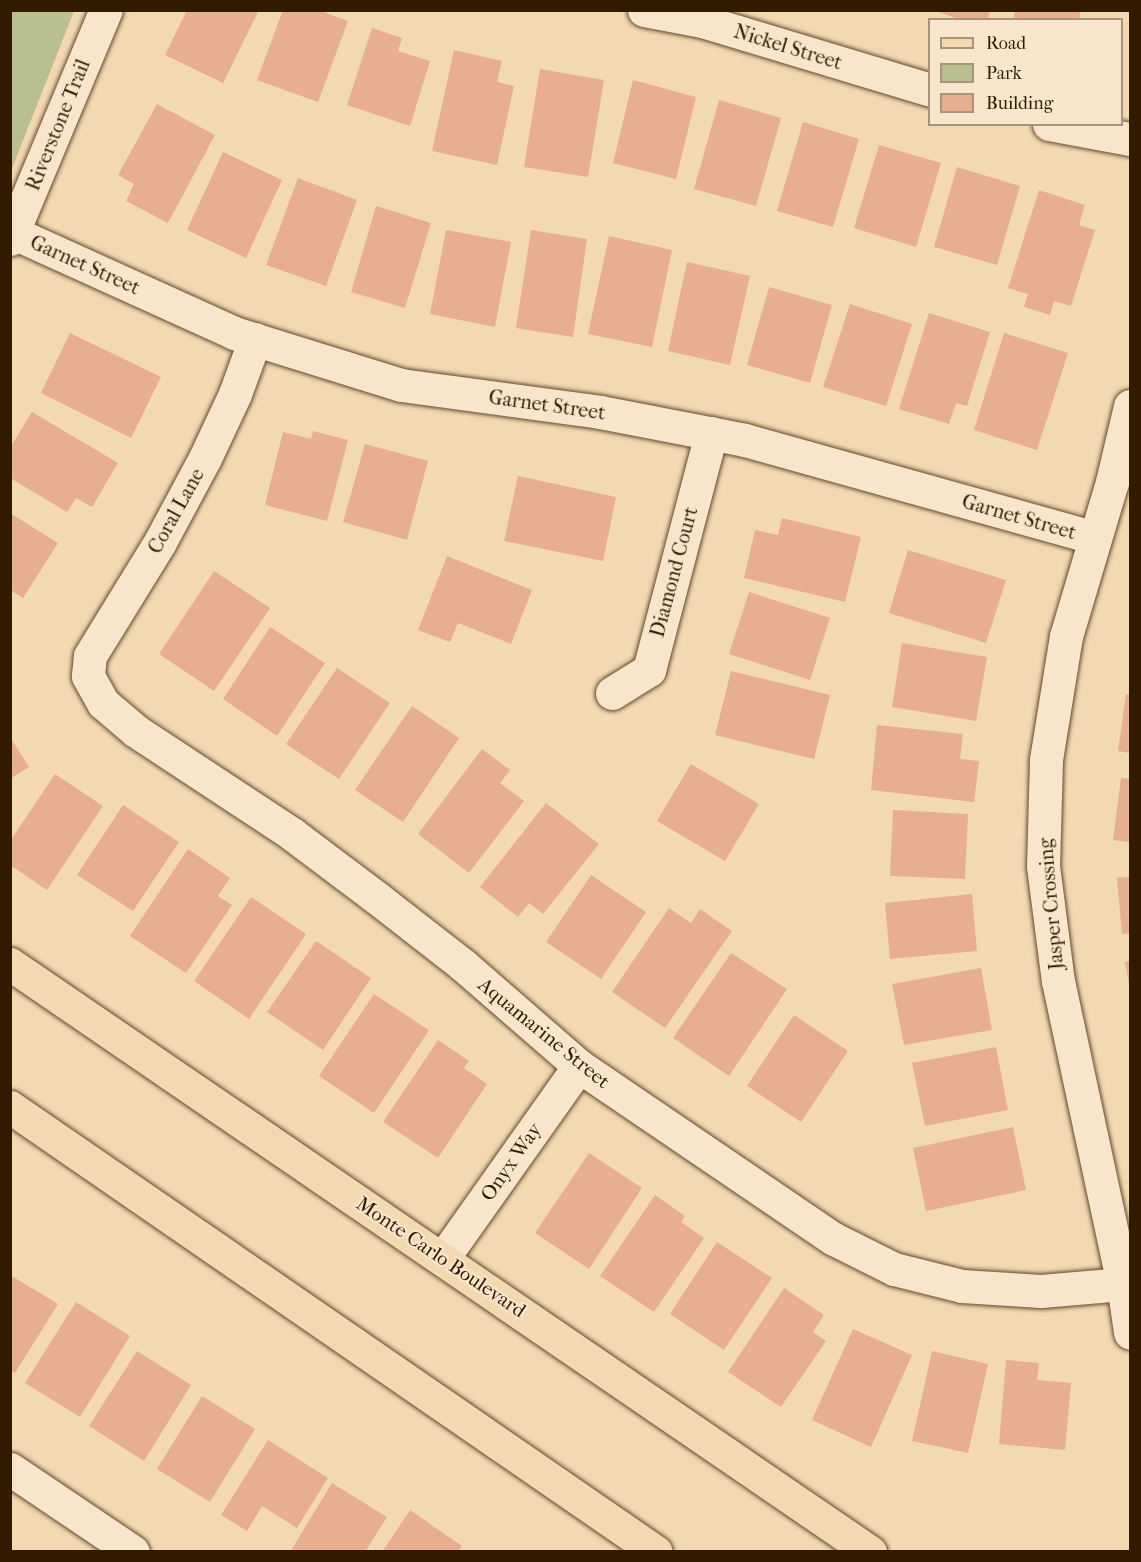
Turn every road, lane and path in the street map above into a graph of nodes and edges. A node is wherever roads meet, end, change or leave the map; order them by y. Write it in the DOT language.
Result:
graph roads {
  1 [pos="105,10"];
  2 [pos="644,10"];
  3 [pos="928,89"];
  4 [pos="1059,126"];
  5 [pos="1131,139"];
  6 [pos="12,236"];
  7 [pos="255,339"];
  8 [pos="1131,406"];
  9 [pos="711,433"];
  10 [pos="1095,538"];
  11 [pos="88,676"];
  12 [pos="612,693"];
  13 [pos="10,964"];
  14 [pos="579,1066"];
  15 [pos="10,1107"];
  16 [pos="443,1258"];
  17 [pos="1123,1284"];
  18 [pos="1131,1332"];
  19 [pos="10,1468"];
  20 [pos="133,1551"];
  21 [pos="656,1551"];
  22 [pos="870,1551"];
  1 -- 6 [label="street, Riverstone Trail"];
  2 -- 3 [label="street, Nickel Street"];
  4 -- 5 [label="street"];
  6 -- 7 [label="street, Garnet Street"];
  7 -- 9 [label="street, Garnet Street"];
  7 -- 11 [label="street, Coral Lane"];
  8 -- 10 [label="street, Jasper Crossing"];
  9 -- 10 [label="street, Garnet Street"];
  9 -- 12 [label="street, Diamond Court"];
  10 -- 17 [label="street, Jasper Crossing"];
  11 -- 14 [label="street, Aquamarine Street"];
  13 -- 16 [label="main road, Monte Carlo Boulevard"];
  14 -- 16 [label="street, Onyx Way"];
  14 -- 17 [label="street, Aquamarine Street"];
  15 -- 21 [label="main road"];
  16 -- 22 [label="main road, Monte Carlo Boulevard"];
  17 -- 18 [label="street, Jasper Crossing"];
  19 -- 20 [label="street"];
}
